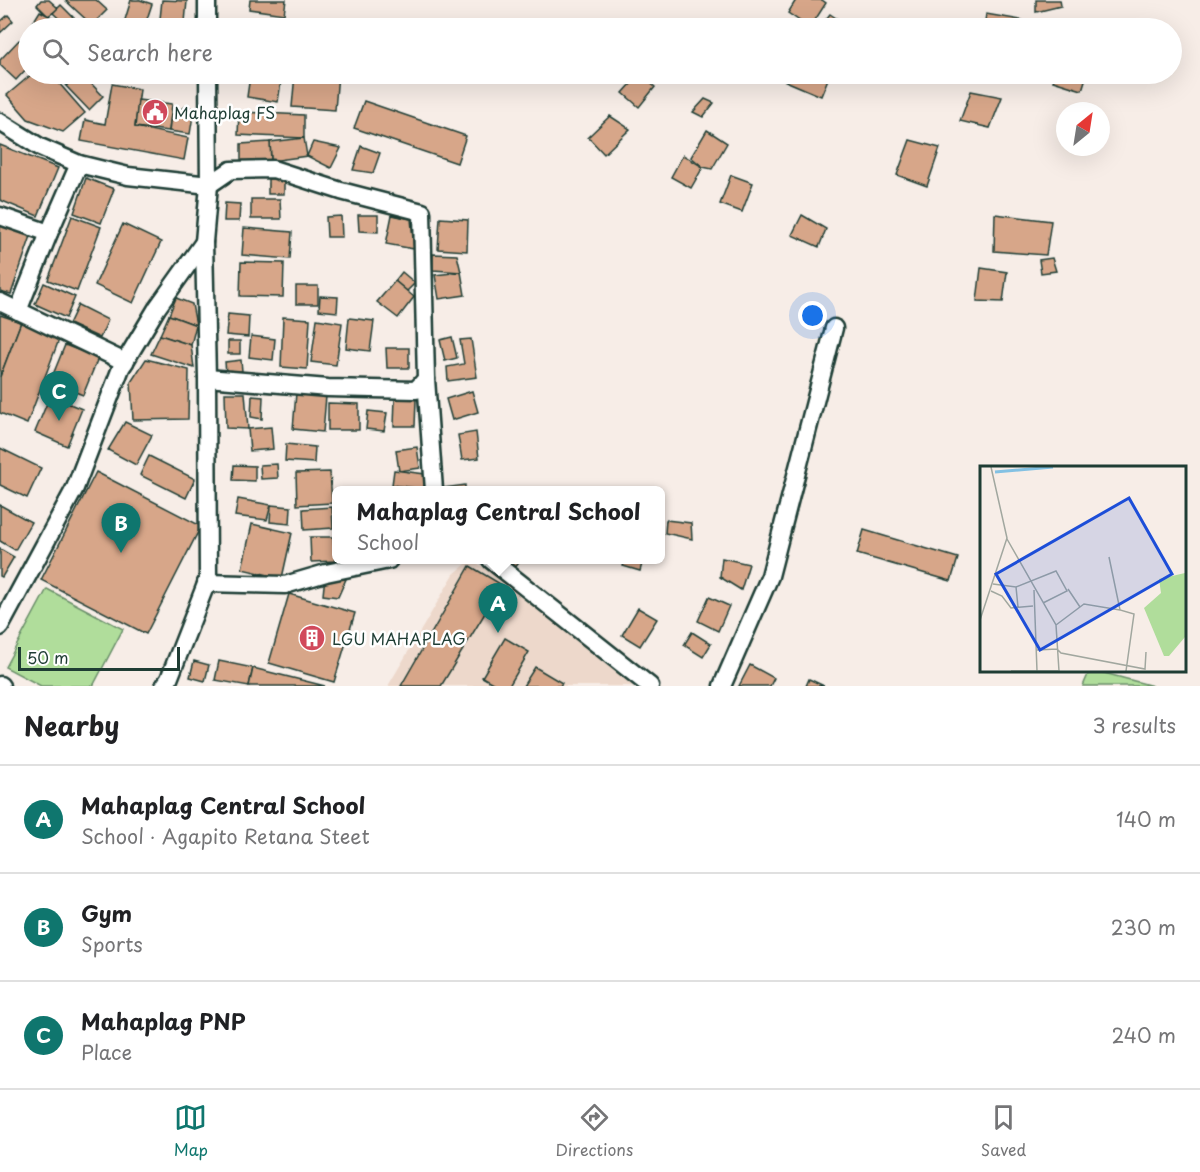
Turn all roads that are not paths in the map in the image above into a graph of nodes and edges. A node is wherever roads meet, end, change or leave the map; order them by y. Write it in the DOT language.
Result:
graph roads {
  1 [pos="207,0"];
  2 [pos="207,18"];
  3 [pos="208,84"];
  4 [pos="0,122"];
  5 [pos="80,164"];
  6 [pos="208,185"];
  7 [pos="0,216"];
  8 [pos="49,233"];
  9 [pos="204,242"];
  10 [pos="0,302"];
  11 [pos="18,310"];
  12 [pos="834,328"];
  13 [pos="125,362"];
  14 [pos="207,378"];
  15 [pos="426,379"];
  16 [pos="434,486"];
  17 [pos="370,564"];
  18 [pos="497,564"];
  19 [pos="206,583"];
  20 [pos="0,627"];
  21 [pos="164,686"];
  22 [pos="650,686"];
  23 [pos="722,686"];
  1 -- 2 [label="street"];
  3 -- 6 [label="street"];
  4 -- 5 [label="street"];
  5 -- 6 [label="street"];
  5 -- 8 [label="street"];
  6 -- 9 [label="street"];
  6 -- 15 [label="street"];
  7 -- 8 [label="street"];
  8 -- 11 [label="street"];
  9 -- 13 [label="street"];
  9 -- 14 [label="street"];
  10 -- 11 [label="street"];
  11 -- 13 [label="street"];
  12 -- 23 [label="street"];
  13 -- 20 [label="street"];
  14 -- 15 [label="street"];
  14 -- 19 [label="street"];
  15 -- 16 [label="street"];
  17 -- 19 [label="street"];
  18 -- 22 [label="street"];
  19 -- 21 [label="street"];
}
